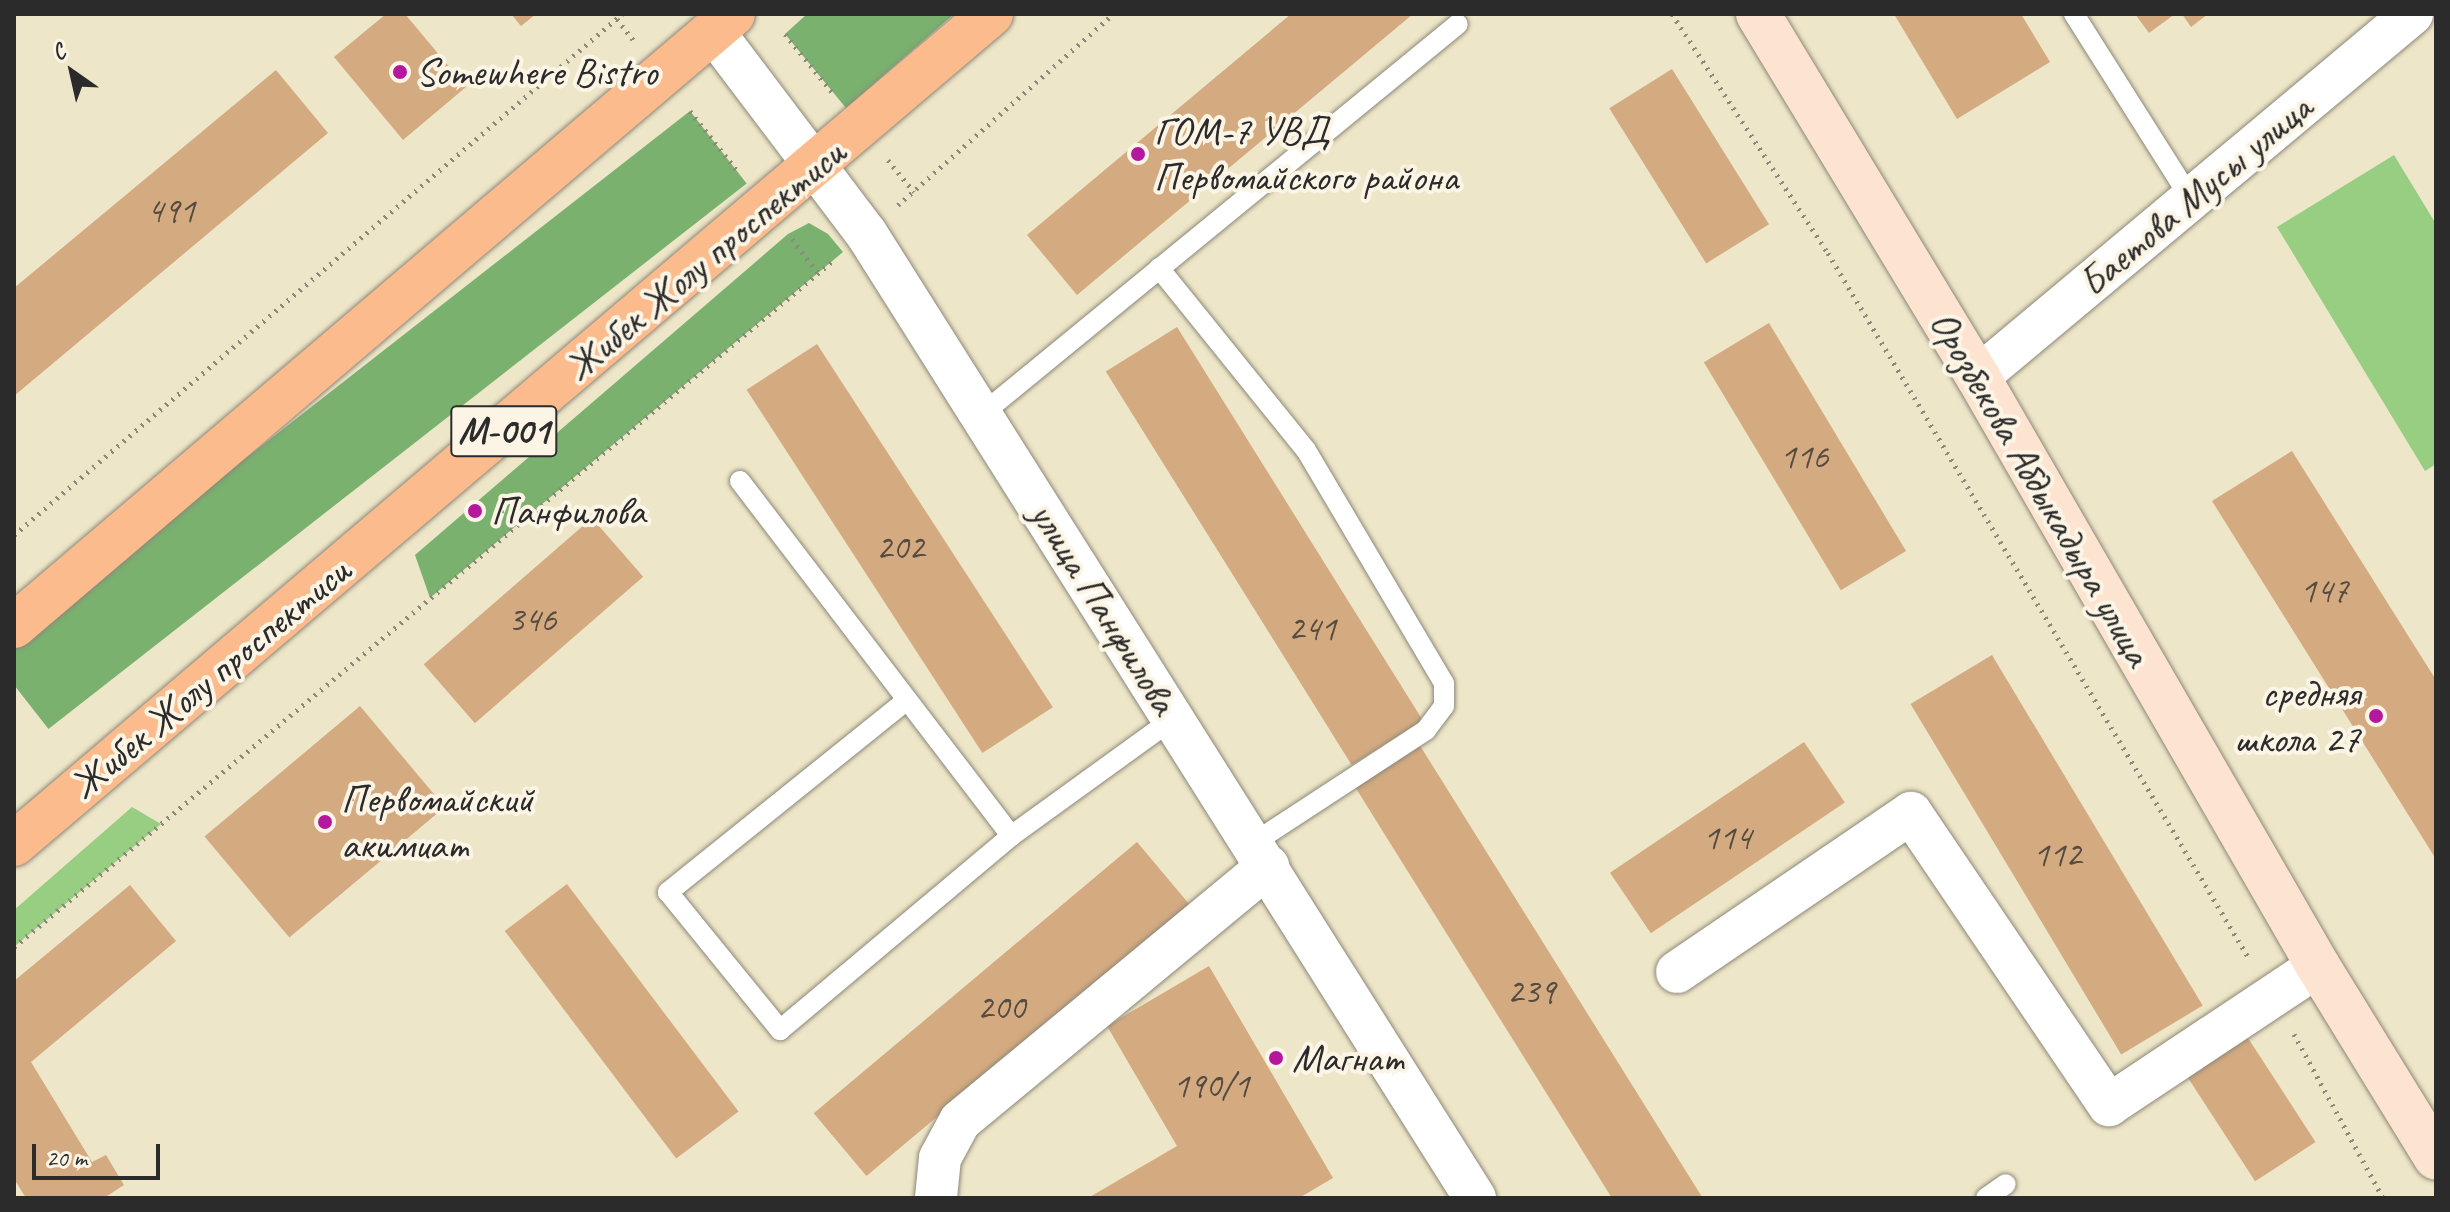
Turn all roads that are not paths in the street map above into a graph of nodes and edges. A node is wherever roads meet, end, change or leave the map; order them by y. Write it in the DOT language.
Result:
graph roads {
  1 [pos="991,14"];
  2 [pos="1758,14"];
  3 [pos="2074,14"];
  4 [pos="2412,14"];
  5 [pos="723,23"];
  6 [pos="1458,24"];
  7 [pos="817,164"];
  8 [pos="2191,199"];
  9 [pos="1159,268"];
  10 [pos="1978,377"];
  11 [pos="982,414"];
  12 [pos="740,481"];
  13 [pos="14,626"];
  14 [pos="907,700"];
  15 [pos="1174,718"];
  16 [pos="1011,836"];
  17 [pos="14,844"];
  18 [pos="1260,855"];
  19 [pos="2318,966"];
  20 [pos="1677,972"];
  21 [pos="2436,1158"];
  22 [pos="2006,1184"];
  23 [pos="936,1198"];
  24 [pos="1475,1198"];
  25 [pos="1986,1198"];
  1 -- 7 [label="main road, Жибек Жолу проспектиси / М-001"];
  2 -- 10 [label="street, Орозбекова Абдыкадыра улица"];
  3 -- 8 [label="lane"];
  4 -- 8 [label="street, Баетова Мусы улица"];
  5 -- 7 [label="street, улица Панфилова"];
  5 -- 13 [label="main road"];
  6 -- 9 [label="lane"];
  7 -- 11 [label="street, улица Панфилова"];
  7 -- 17 [label="main road, Жибек Жолу проспектиси / М-001"];
  8 -- 10 [label="street, Баетова Мусы улица"];
  9 -- 11 [label="lane"];
  9 -- 18 [label="lane"];
  10 -- 19 [label="street, Орозбекова Абдыкадыра улица"];
  11 -- 15 [label="street, улица Панфилова"];
  12 -- 14 [label="lane"];
  14 -- 16 [label="lane"];
  14 -- 16 [label="lane"];
  15 -- 16 [label="lane"];
  15 -- 18 [label="street, улица Панфилова"];
  18 -- 23 [label="street"];
  18 -- 24 [label="street, улица Панфилова"];
  19 -- 20 [label="street"];
  19 -- 21 [label="street, Орозбекова Абдыкадыра улица"];
  22 -- 25 [label="lane"];
}
